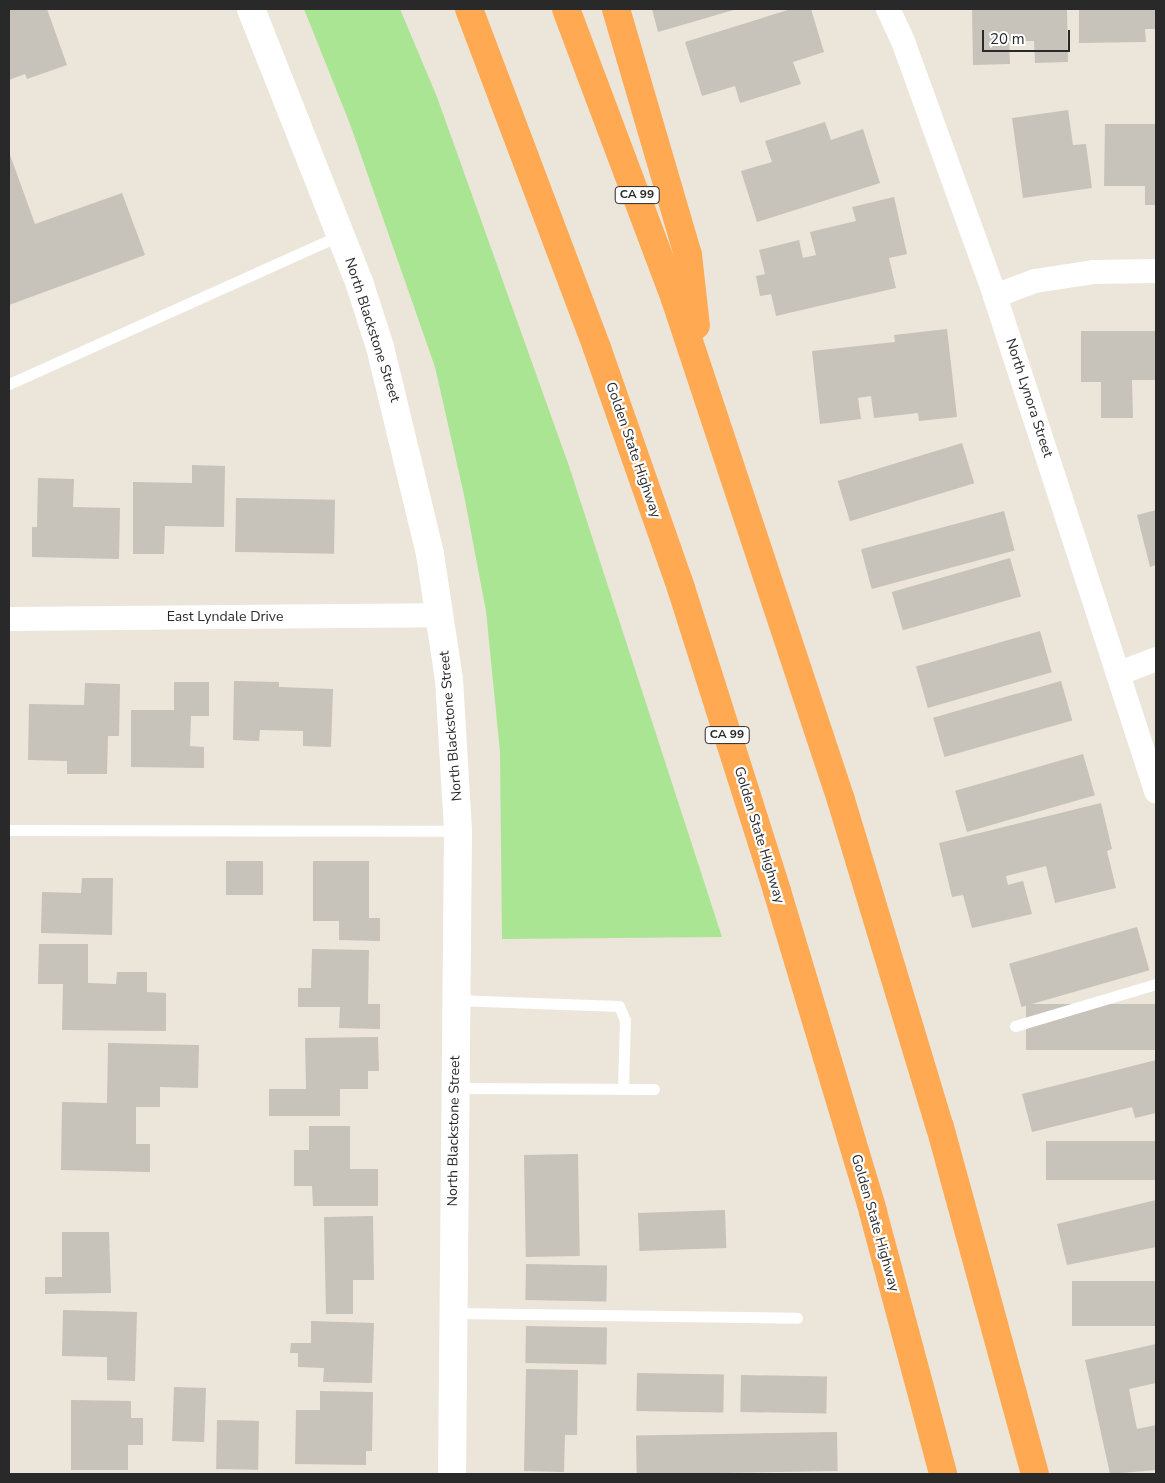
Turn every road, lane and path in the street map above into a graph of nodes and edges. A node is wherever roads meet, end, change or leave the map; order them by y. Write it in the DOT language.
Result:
graph roads {
  1 [pos="251,9"];
  2 [pos="469,9"];
  3 [pos="566,9"];
  4 [pos="616,9"];
  5 [pos="888,9"];
  6 [pos="340,235"];
  7 [pos="1156,271"];
  8 [pos="995,296"];
  9 [pos="703,382"];
  10 [pos="9,384"];
  11 [pos="440,615"];
  12 [pos="9,619"];
  13 [pos="1156,659"];
  14 [pos="1120,673"];
  15 [pos="1156,791"];
  16 [pos="9,830"];
  17 [pos="458,831"];
  18 [pos="1156,984"];
  19 [pos="455,1000"];
  20 [pos="1015,1026"];
  21 [pos="455,1088"];
  22 [pos="623,1089"];
  23 [pos="654,1090"];
  24 [pos="453,1313"];
  25 [pos="797,1318"];
  26 [pos="452,1474"];
  27 [pos="943,1474"];
  28 [pos="1035,1474"];
  1 -- 6 [label="main road, North Blackstone Street"];
  2 -- 27 [label="highway, Golden State Highway / CA 99"];
  3 -- 9 [label="highway, CA 99"];
  4 -- 9 [label="highway"];
  5 -- 8 [label="street, North Lynora Street"];
  6 -- 10 [label="lane"];
  6 -- 11 [label="main road, North Blackstone Street"];
  7 -- 8 [label="street"];
  8 -- 14 [label="street, North Lynora Street"];
  9 -- 28 [label="highway, CA 99"];
  11 -- 12 [label="street, East Lyndale Drive"];
  11 -- 17 [label="main road, North Blackstone Street"];
  13 -- 14 [label="street"];
  14 -- 15 [label="street, North Lynora Street"];
  16 -- 17 [label="lane"];
  17 -- 19 [label="main road, North Blackstone Street"];
  18 -- 20 [label="lane"];
  19 -- 21 [label="main road, North Blackstone Street"];
  19 -- 22 [label="lane"];
  21 -- 22 [label="lane"];
  21 -- 24 [label="main road, North Blackstone Street"];
  22 -- 23 [label="lane"];
  24 -- 25 [label="lane"];
  24 -- 26 [label="main road, North Blackstone Street"];
}
